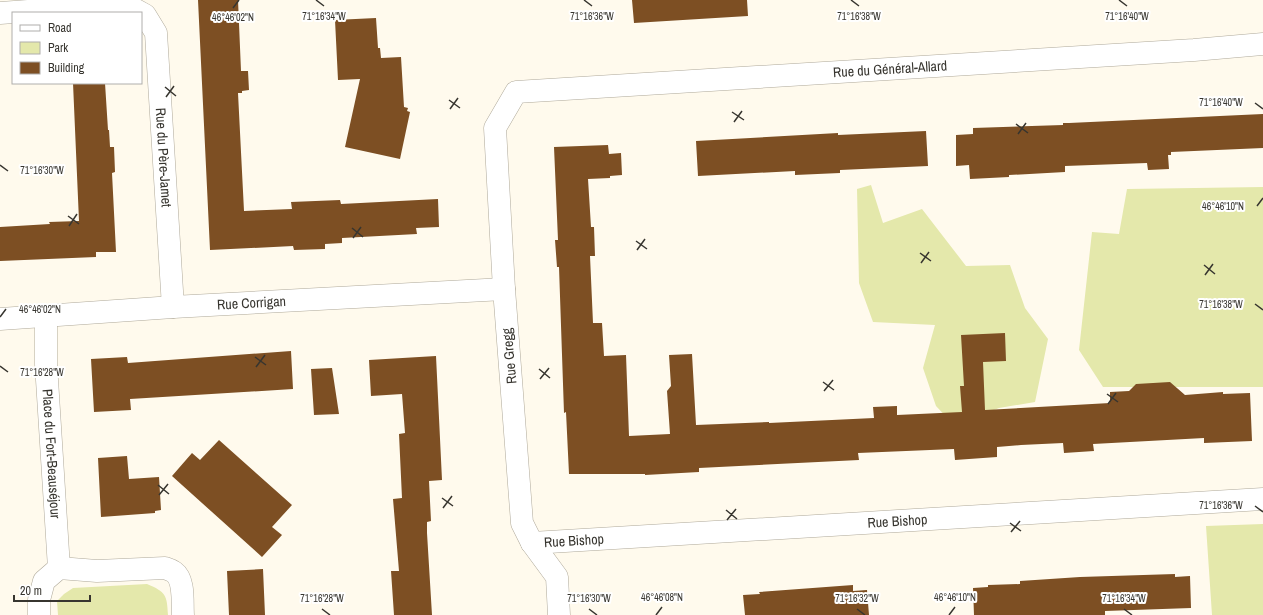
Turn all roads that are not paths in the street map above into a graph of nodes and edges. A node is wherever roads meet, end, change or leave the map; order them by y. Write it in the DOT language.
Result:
graph roads {
  1 [pos="12,12"];
  2 [pos="14,12"];
  3 [pos="140,12"];
  4 [pos="0,13"];
  5 [pos="142,13"];
  6 [pos="1263,44"];
  7 [pos="516,92"];
  8 [pos="504,289"];
  9 [pos="173,307"];
  10 [pos="46,316"];
  11 [pos="0,319"];
  12 [pos="1263,499"];
  13 [pos="532,543"];
  14 [pos="59,568"];
  15 [pos="39,615"];
  16 [pos="183,615"];
  17 [pos="559,615"];
  1 -- 4 [label="street, Rue du Père-Jamet"];
  2 -- 3 [label="street, Rue du Père-Jamet"];
  5 -- 9 [label="street, Rue du Père-Jamet"];
  6 -- 7 [label="street, Rue du Général-Allard"];
  7 -- 8 [label="street, Rue Gregg"];
  8 -- 9 [label="street, Rue Corrigan"];
  8 -- 13 [label="street, Rue Gregg"];
  9 -- 10 [label="street, Rue Corrigan"];
  10 -- 11 [label="street, Rue Corrigan"];
  10 -- 14 [label="street, Place du Fort-Beauséjour"];
  12 -- 13 [label="street, Rue Bishop"];
  13 -- 17 [label="street, Rue Gregg"];
  14 -- 15 [label="street"];
  14 -- 16 [label="street"];
}
